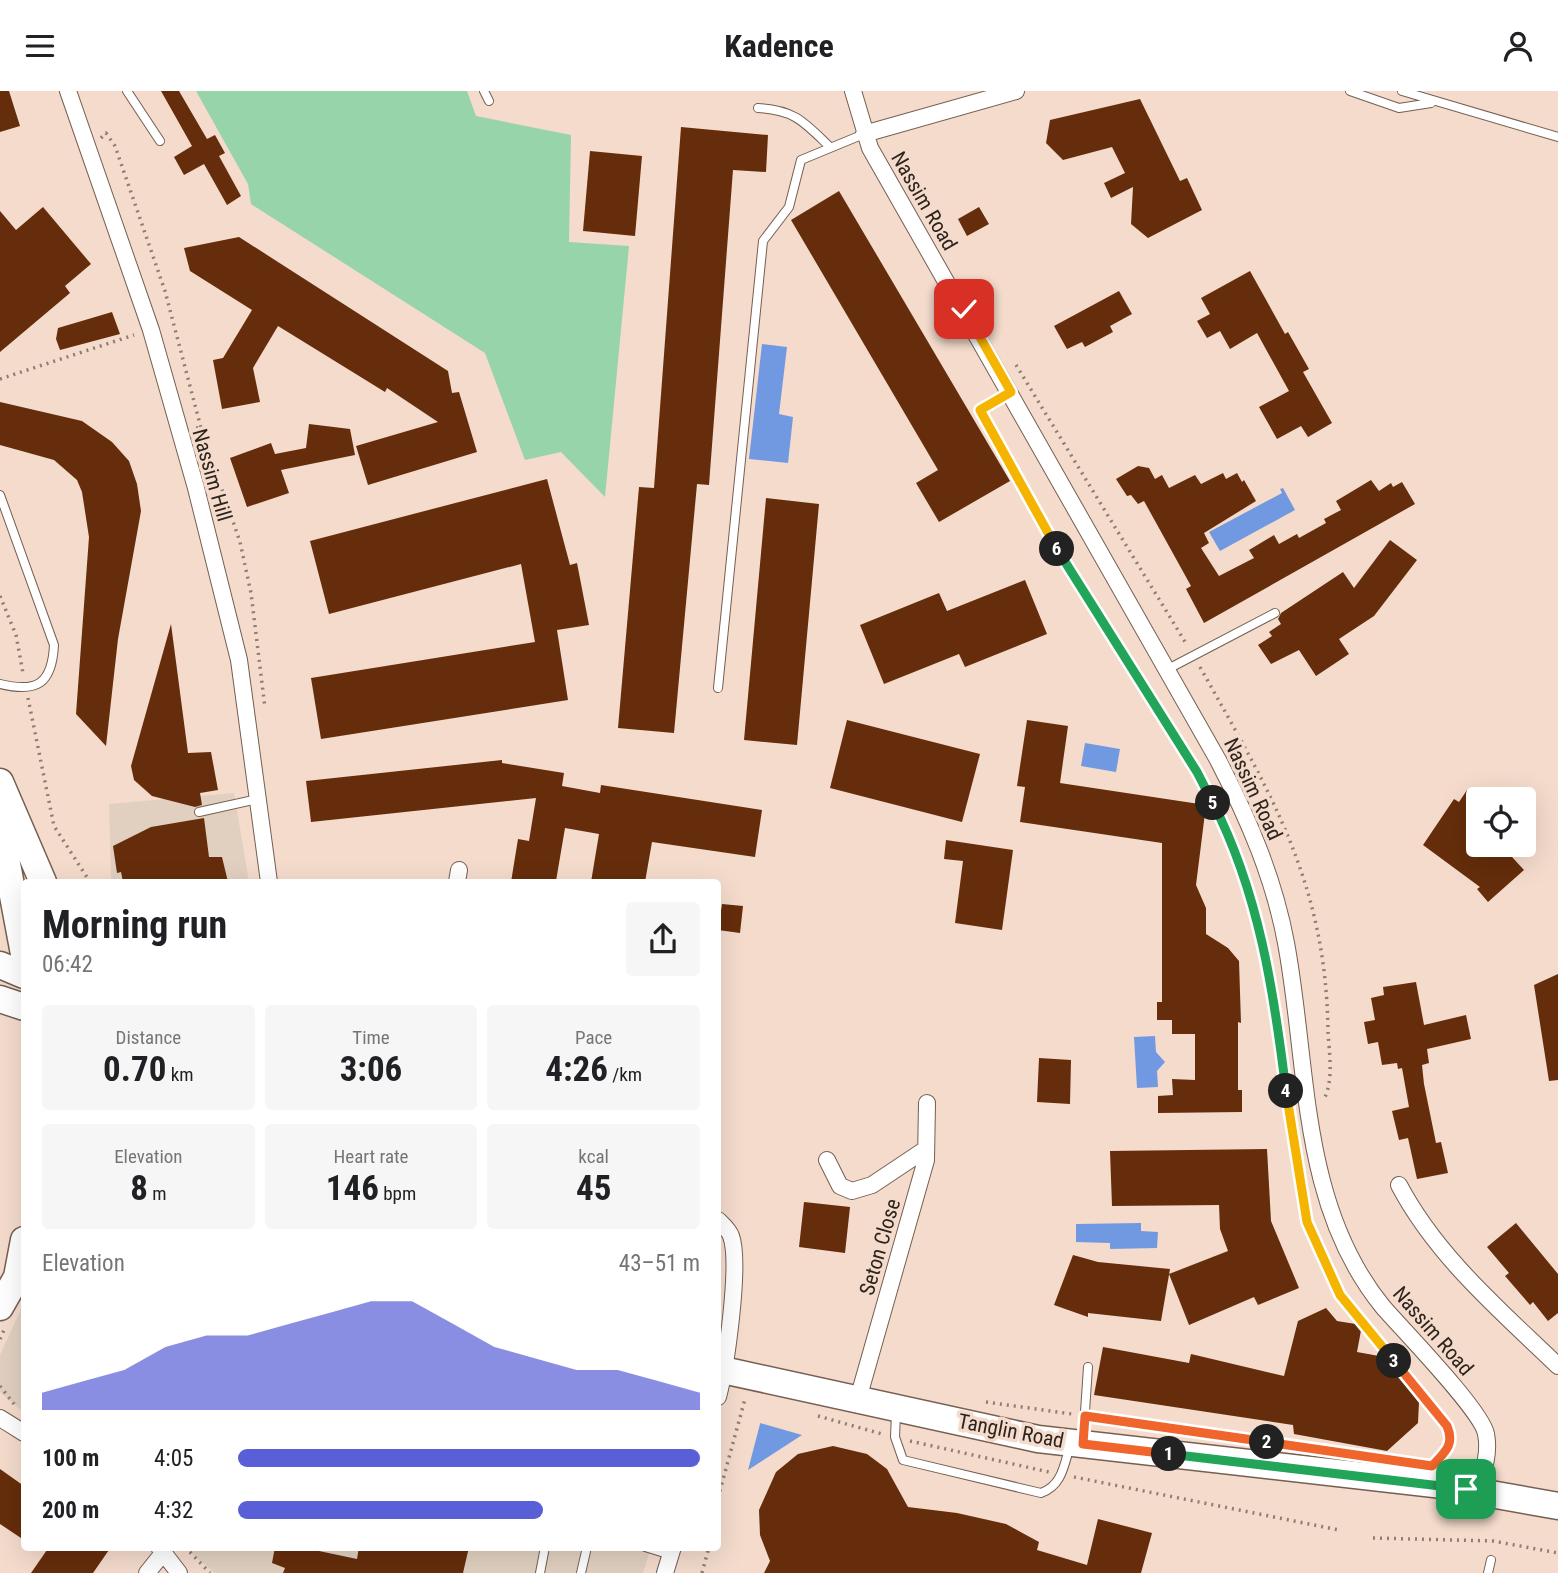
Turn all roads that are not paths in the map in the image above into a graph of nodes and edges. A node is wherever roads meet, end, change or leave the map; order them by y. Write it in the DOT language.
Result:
graph roads {
  1 [pos="68,91"];
  2 [pos="127,91"];
  3 [pos="484,91"];
  4 [pos="853,91"];
  5 [pos="1016,91"];
  6 [pos="1350,91"];
  7 [pos="1402,92"];
  8 [pos="489,101"];
  9 [pos="1434,103"];
  10 [pos="758,108"];
  11 [pos="864,134"];
  12 [pos="1558,137"];
  13 [pos="160,141"];
  14 [pos="830,147"];
  15 [pos="0,495"];
  16 [pos="1275,613"];
  17 [pos="1166,670"];
  18 [pos="0,684"];
  19 [pos="718,688"];
  20 [pos="0,782"];
  21 [pos="258,799"];
  22 [pos="200,812"];
  23 [pos="0,827"];
  24 [pos="42,879"];
  25 [pos="269,879"];
  26 [pos="21,938"];
  27 [pos="0,965"];
  28 [pos="21,974"];
  29 [pos="0,999"];
  30 [pos="21,1006"];
  31 [pos="927,1103"];
  32 [pos="926,1149"];
  33 [pos="827,1160"];
  34 [pos="1399,1185"];
  35 [pos="721,1223"];
  36 [pos="21,1256"];
  37 [pos="0,1307"];
  38 [pos="721,1362"];
  39 [pos="1558,1366"];
  40 [pos="1088,1367"];
  41 [pos="721,1370"];
  42 [pos="858,1399"];
  43 [pos="896,1408"];
  44 [pos="0,1418"];
  45 [pos="21,1431"];
  46 [pos="1077,1443"];
  47 [pos="1477,1490"];
  48 [pos="1558,1506"];
  49 [pos="160,1551"];
  50 [pos="162,1551"];
  51 [pos="544,1551"];
  52 [pos="586,1551"];
  53 [pos="672,1551"];
  54 [pos="1491,1560"];
  55 [pos="147,1573"];
  56 [pos="179,1573"];
  57 [pos="540,1573"];
  58 [pos="581,1573"];
  59 [pos="665,1573"];
  60 [pos="1488,1573"];
  1 -- 21 [label="street, Nassim Hill"];
  2 -- 13 [label="lane"];
  3 -- 8 [label="lane"];
  4 -- 11 [label="street, Nassim Road"];
  5 -- 11 [label="street, Nassim Road"];
  6 -- 9 [label="lane"];
  7 -- 9 [label="lane"];
  9 -- 12 [label="lane"];
  10 -- 14 [label="lane"];
  11 -- 14 [label="lane"];
  11 -- 17 [label="street, Nassim Road"];
  14 -- 19 [label="lane"];
  15 -- 18 [label="lane"];
  16 -- 17 [label="lane"];
  17 -- 47 [label="street, Nassim Road"];
  20 -- 24 [label="main road"];
  21 -- 22 [label="lane"];
  21 -- 25 [label="street, Nassim Hill"];
  23 -- 26 [label="main road"];
  27 -- 28 [label="main road"];
  29 -- 30 [label="main road"];
  31 -- 32 [label="street, Seton Close"];
  32 -- 33 [label="street"];
  32 -- 42 [label="street, Seton Close"];
  34 -- 39 [label="street"];
  35 -- 38 [label="street"];
  36 -- 37 [label="main road"];
  40 -- 46 [label="lane"];
  41 -- 42 [label="main road, Tanglin Road"];
  42 -- 43 [label="main road, Tanglin Road"];
  43 -- 46 [label="main road, Tanglin Road"];
  43 -- 46 [label="lane"];
  44 -- 45 [label="street"];
  46 -- 47 [label="main road, Tanglin Road"];
  47 -- 48 [label="main road, Tanglin Road"];
  49 -- 55 [label="street"];
  50 -- 56 [label="street"];
  51 -- 57 [label="lane"];
  52 -- 58 [label="lane"];
  53 -- 59 [label="street"];
  54 -- 60 [label="lane"];
}
